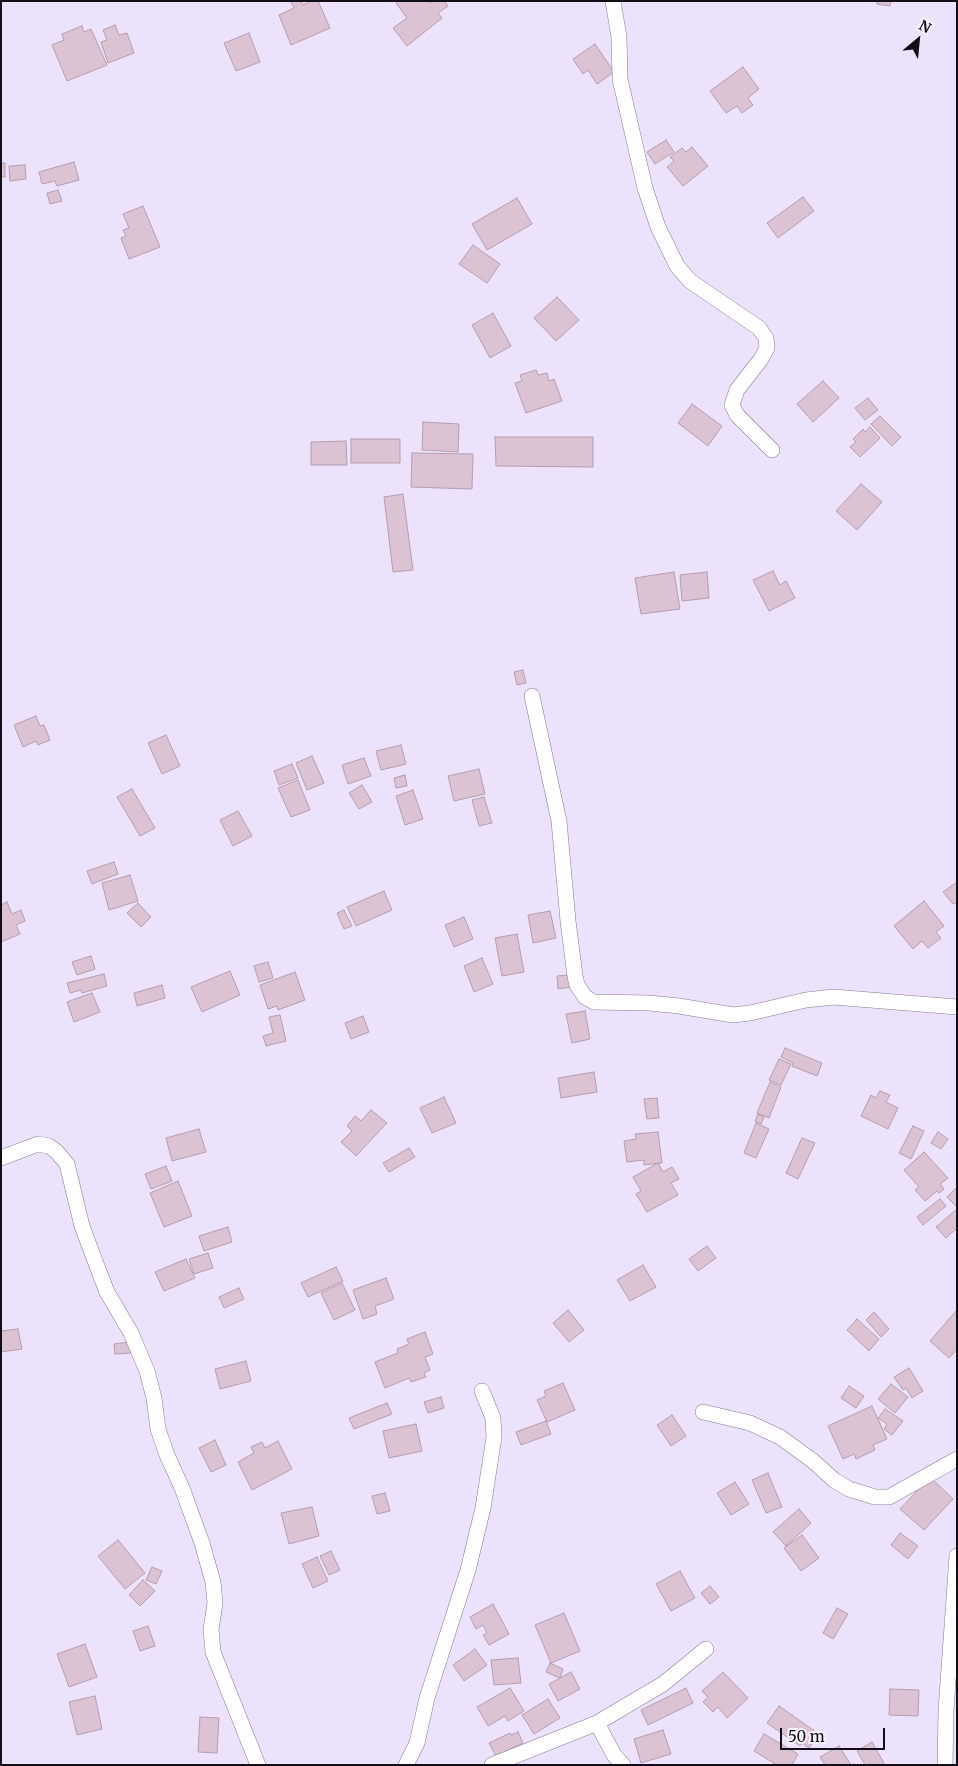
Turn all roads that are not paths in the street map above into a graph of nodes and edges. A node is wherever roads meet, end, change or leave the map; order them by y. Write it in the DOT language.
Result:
graph roads {
  1 [pos="613,1"];
  2 [pos="772,450"];
  3 [pos="532,696"];
  4 [pos="957,1007"];
  5 [pos="1,1158"];
  6 [pos="482,1390"];
  7 [pos="703,1412"];
  8 [pos="957,1459"];
  9 [pos="957,1556"];
  10 [pos="706,1650"];
  11 [pos="597,1723"];
  12 [pos="258,1765"];
  13 [pos="406,1765"];
  14 [pos="492,1765"];
  15 [pos="623,1765"];
  16 [pos="945,1765"];
  1 -- 2 [label="street"];
  3 -- 4 [label="street"];
  5 -- 12 [label="street"];
  6 -- 13 [label="street"];
  7 -- 8 [label="street"];
  9 -- 16 [label="street"];
  10 -- 11 [label="street"];
  11 -- 14 [label="street"];
  11 -- 15 [label="street"];
}
